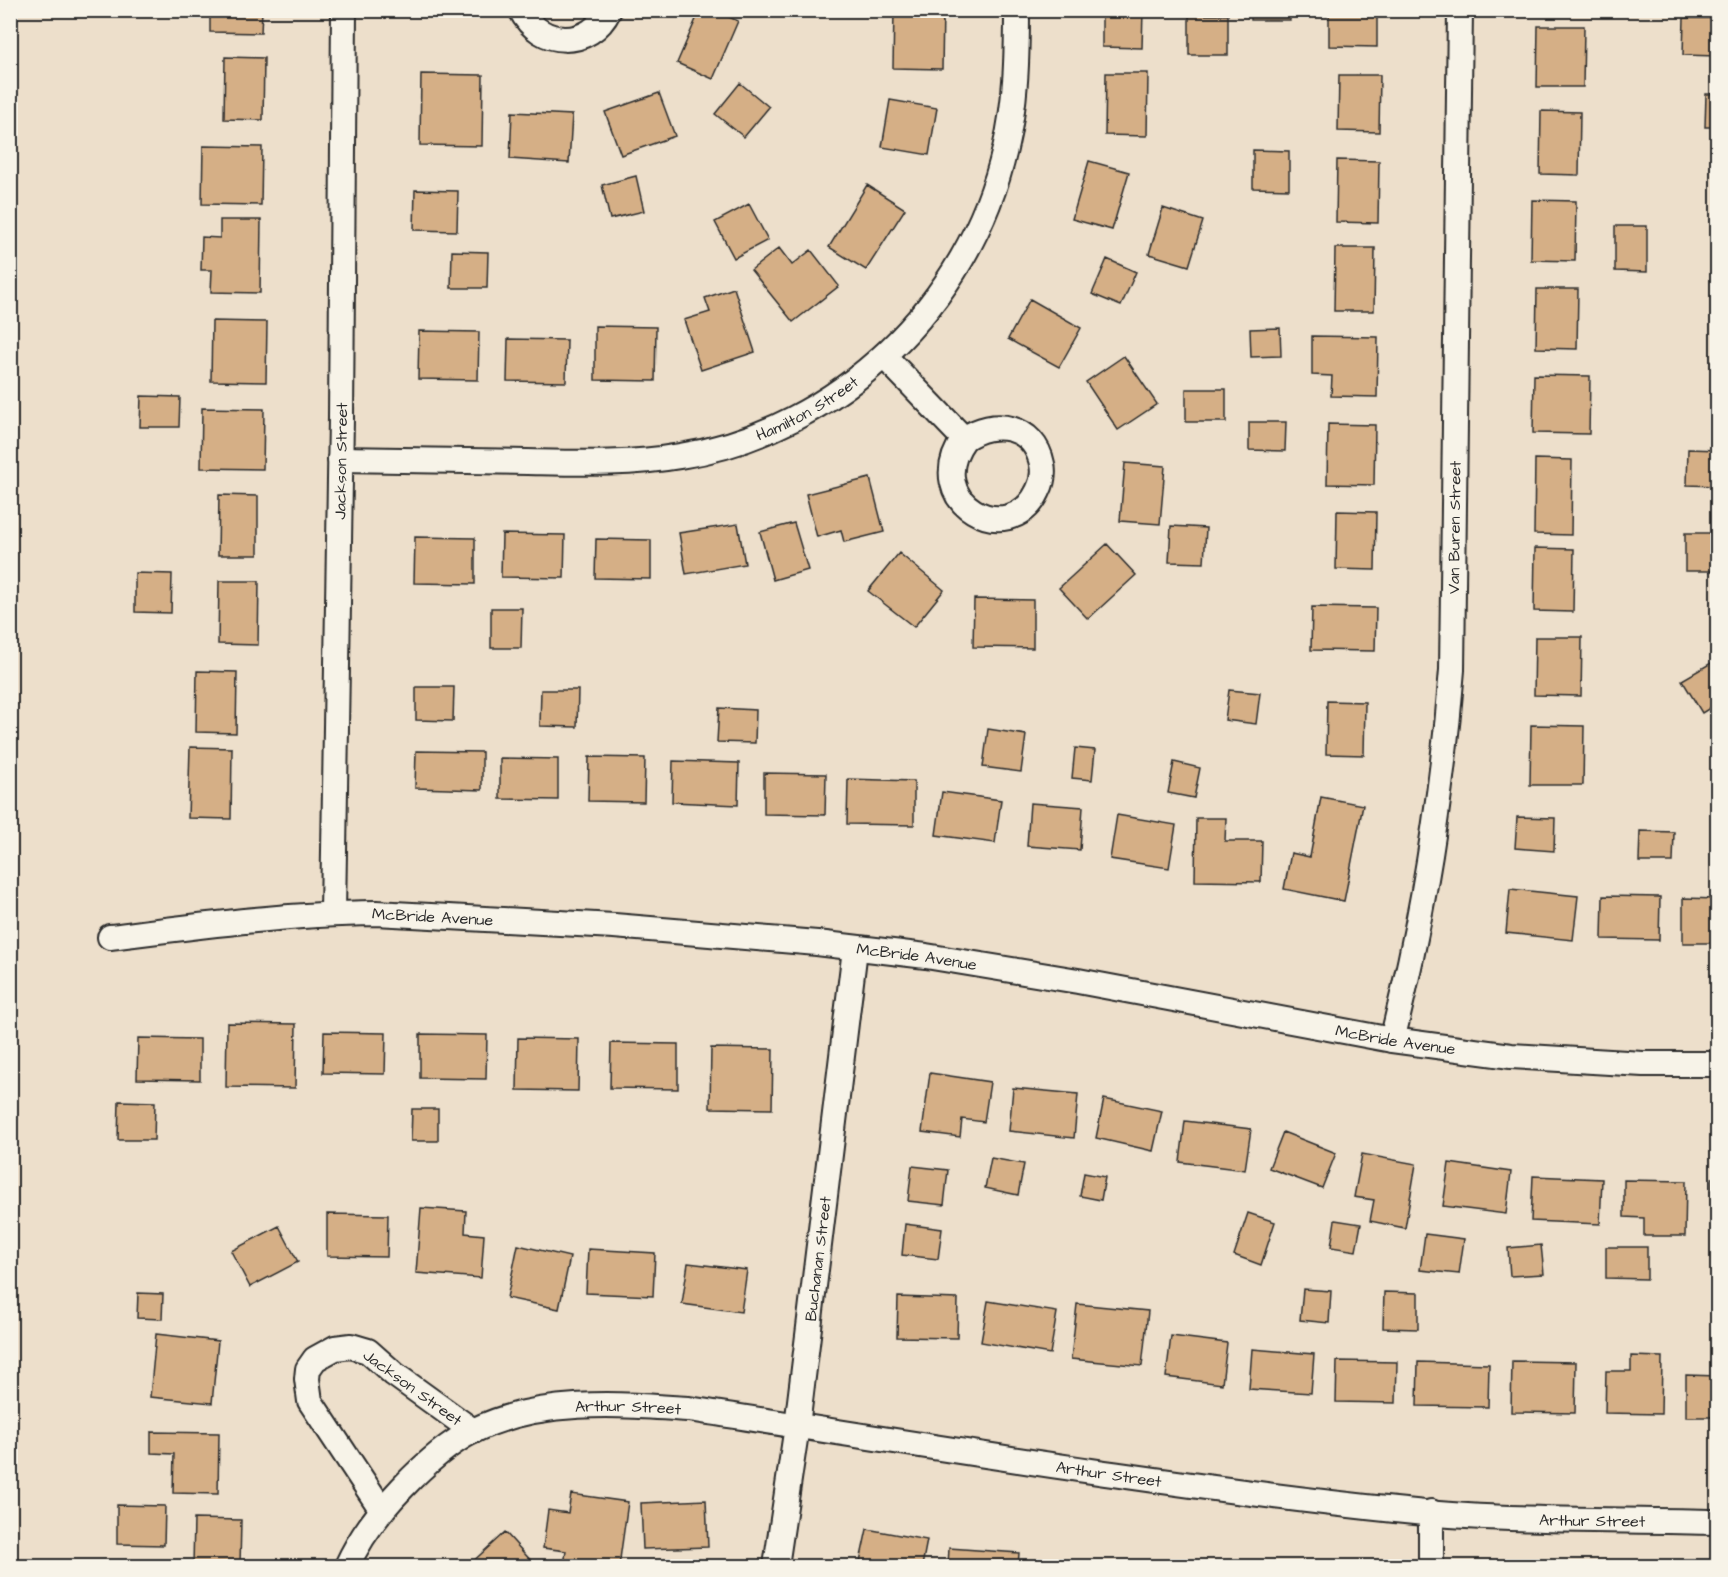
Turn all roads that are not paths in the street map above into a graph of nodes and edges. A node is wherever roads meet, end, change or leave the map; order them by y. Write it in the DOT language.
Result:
graph roads {
  1 [pos="344,10"];
  2 [pos="520,10"];
  3 [pos="609,10"];
  4 [pos="1017,10"];
  5 [pos="1460,10"];
  6 [pos="884,356"];
  7 [pos="964,439"];
  8 [pos="340,459"];
  9 [pos="333,913"];
  10 [pos="110,937"];
  11 [pos="855,949"];
  12 [pos="1392,1040"];
  13 [pos="1718,1064"];
  14 [pos="504,1419"];
  15 [pos="797,1426"];
  16 [pos="472,1431"];
  17 [pos="382,1510"];
  18 [pos="1431,1512"];
  19 [pos="1718,1522"];
  20 [pos="348,1566"];
  21 [pos="777,1566"];
  22 [pos="1431,1566"];
  1 -- 8 [label="street, Jackson Street"];
  2 -- 3 [label="street"];
  4 -- 6 [label="street, Hamilton Street"];
  5 -- 12 [label="street, Van Buren Street"];
  6 -- 7 [label="street"];
  6 -- 8 [label="street, Hamilton Street"];
  8 -- 9 [label="street, Jackson Street"];
  9 -- 10 [label="street, McBride Avenue"];
  9 -- 11 [label="street, McBride Avenue"];
  11 -- 12 [label="street, McBride Avenue"];
  11 -- 15 [label="street, Buchanan Street"];
  12 -- 13 [label="street, McBride Avenue"];
  14 -- 15 [label="street, Arthur Street"];
  14 -- 16 [label="street, Jackson Street"];
  15 -- 18 [label="street, Arthur Street"];
  15 -- 21 [label="street, Buchanan Street"];
  16 -- 17 [label="street, Jackson Street"];
  16 -- 17 [label="street, Jackson Street"];
  17 -- 20 [label="street, Jackson Street"];
  18 -- 19 [label="street, Arthur Street"];
  18 -- 22 [label="street"];
}
